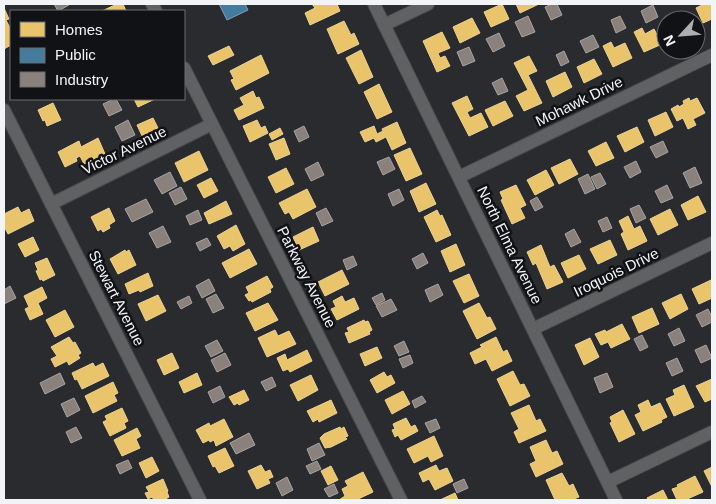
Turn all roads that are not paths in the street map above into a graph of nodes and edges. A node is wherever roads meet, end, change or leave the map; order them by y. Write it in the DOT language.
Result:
graph roads {
  1 [pos="374,4"];
  2 [pos="428,4"];
  3 [pos="384,25"];
  4 [pos="712,55"];
  5 [pos="185,70"];
  6 [pos="4,110"];
  7 [pos="212,124"];
  8 [pos="459,177"];
  9 [pos="52,204"];
  10 [pos="712,243"];
  11 [pos="534,329"];
  12 [pos="712,432"];
  13 [pos="608,482"];
  14 [pos="200,500"];
  15 [pos="401,500"];
  16 [pos="616,500"];
  1 -- 3 [label="street, North Elma Avenue"];
  2 -- 3 [label="street"];
  3 -- 8 [label="street, North Elma Avenue"];
  4 -- 8 [label="street, Mohawk Drive"];
  5 -- 7 [label="street, Parkway Avenue"];
  6 -- 9 [label="street, Stewart Avenue"];
  7 -- 9 [label="street, Victor Avenue"];
  7 -- 15 [label="street, Parkway Avenue"];
  8 -- 11 [label="street, North Elma Avenue"];
  9 -- 14 [label="street, Stewart Avenue"];
  10 -- 11 [label="street, Iroquois Drive"];
  11 -- 13 [label="street, North Elma Avenue"];
  12 -- 13 [label="street"];
  13 -- 16 [label="street, North Elma Avenue"];
}
